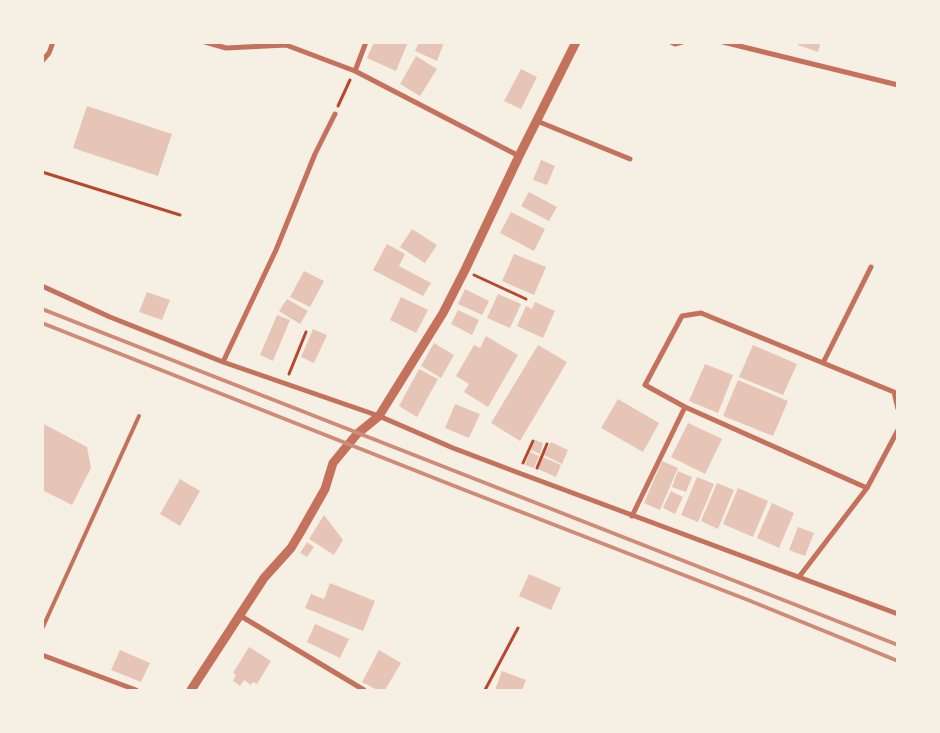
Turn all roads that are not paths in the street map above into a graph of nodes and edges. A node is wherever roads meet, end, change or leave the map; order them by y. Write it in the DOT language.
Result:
graph roads {
  1 [pos="53,42"];
  2 [pos="206,42"];
  3 [pos="366,42"];
  4 [pos="576,42"];
  5 [pos="671,42"];
  6 [pos="682,42"];
  7 [pos="722,42"];
  8 [pos="42,61"];
  9 [pos="355,71"];
  10 [pos="898,85"];
  11 [pos="335,114"];
  12 [pos="537,121"];
  13 [pos="519,156"];
  14 [pos="630,159"];
  15 [pos="871,267"];
  16 [pos="42,286"];
  17 [pos="223,362"];
  18 [pos="823,363"];
  19 [pos="898,387"];
  20 [pos="894,392"];
  21 [pos="684,407"];
  22 [pos="898,409"];
  23 [pos="139,416"];
  24 [pos="378,416"];
  25 [pos="898,430"];
  26 [pos="867,488"];
  27 [pos="632,516"];
  28 [pos="799,577"];
  29 [pos="898,614"];
  30 [pos="239,615"];
  31 [pos="42,629"];
  32 [pos="42,655"];
  33 [pos="136,690"];
  34 [pos="191,690"];
  35 [pos="364,690"];
  1 -- 8 [label="street"];
  2 -- 9 [label="street"];
  3 -- 9 [label="street"];
  4 -- 12 [label="street"];
  5 -- 6 [label="street"];
  7 -- 10 [label="street"];
  9 -- 13 [label="street"];
  11 -- 17 [label="street"];
  12 -- 13 [label="street"];
  12 -- 14 [label="street"];
  13 -- 24 [label="street"];
  15 -- 18 [label="street"];
  16 -- 17 [label="street"];
  17 -- 24 [label="street"];
  18 -- 20 [label="street"];
  18 -- 21 [label="street"];
  19 -- 20 [label="lane"];
  20 -- 22 [label="street"];
  21 -- 26 [label="street"];
  21 -- 27 [label="street"];
  23 -- 31 [label="lane"];
  24 -- 27 [label="street"];
  24 -- 30 [label="street"];
  25 -- 26 [label="street"];
  26 -- 28 [label="street"];
  27 -- 28 [label="street"];
  28 -- 29 [label="street"];
  30 -- 34 [label="street"];
  30 -- 35 [label="street"];
  32 -- 33 [label="street"];
}
